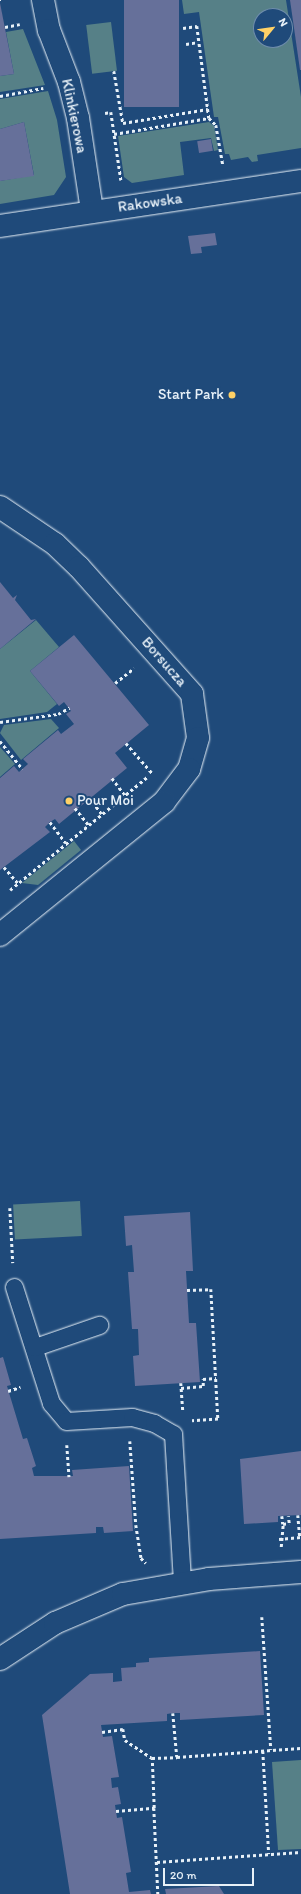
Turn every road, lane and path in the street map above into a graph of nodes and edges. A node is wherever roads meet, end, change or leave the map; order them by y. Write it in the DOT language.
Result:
graph roads {
  1 [pos="43,0"];
  2 [pos="27,23"];
  3 [pos="5,27"];
  4 [pos="183,28"];
  5 [pos="198,42"];
  6 [pos="186,44"];
  7 [pos="114,71"];
  8 [pos="50,87"];
  9 [pos="0,96"];
  10 [pos="208,109"];
  11 [pos="98,113"];
  12 [pos="209,118"];
  13 [pos="114,134"];
  14 [pos="224,174"];
  15 [pos="121,182"];
  16 [pos="301,182"];
  17 [pos="92,211"];
  18 [pos="0,226"];
  19 [pos="0,507"];
  20 [pos="130,663"];
  21 [pos="134,668"];
  22 [pos="138,674"];
  23 [pos="116,683"];
  24 [pos="69,708"];
  25 [pos="0,722"];
  26 [pos="0,742"];
  27 [pos="126,743"];
  28 [pos="156,767"];
  29 [pos="23,769"];
  30 [pos="152,773"];
  31 [pos="112,778"];
  32 [pos="125,795"];
  33 [pos="89,797"];
  34 [pos="75,808"];
  35 [pos="102,814"];
  36 [pos="50,822"];
  37 [pos="89,825"];
  38 [pos="66,843"];
  39 [pos="4,867"];
  40 [pos="18,883"];
  41 [pos="6,893"];
  42 [pos="0,935"];
  43 [pos="10,1208"];
  44 [pos="14,1287"];
  45 [pos="100,1325"];
  46 [pos="35,1347"];
  47 [pos="216,1378"];
  48 [pos="181,1383"];
  49 [pos="181,1388"];
  50 [pos="183,1414"];
  51 [pos="67,1442"];
  52 [pos="69,1477"];
  53 [pos="298,1515"];
  54 [pos="282,1516"];
  55 [pos="288,1516"];
  56 [pos="283,1524"];
  57 [pos="300,1537"];
  58 [pos="301,1572"];
  59 [pos="182,1583"];
  60 [pos="262,1617"];
  61 [pos="0,1659"];
  62 [pos="173,1713"];
  63 [pos="102,1732"];
  64 [pos="301,1748"];
  65 [pos="271,1750"];
  66 [pos="263,1751"];
  67 [pos="176,1757"];
  68 [pos="152,1758"];
  69 [pos="154,1808"];
  70 [pos="116,1811"];
  71 [pos="301,1852"];
  72 [pos="269,1854"];
  73 [pos="157,1862"];
  74 [pos="158,1894"];
  1 -- 17 [label="street, Klinkierowa"];
  2 -- 3 [label="path"];
  4 -- 5 [label="path"];
  5 -- 6 [label="path"];
  5 -- 10 [label="path"];
  7 -- 10 [label="path"];
  8 -- 9 [label="path"];
  10 -- 12 [label="path"];
  11 -- 13 [label="path"];
  12 -- 13 [label="path"];
  12 -- 14 [label="path"];
  13 -- 15 [label="path"];
  16 -- 17 [label="street, Rakowska"];
  17 -- 18 [label="street, Rakowska"];
  19 -- 42 [label="street, Borsucza"];
  20 -- 21 [label="path"];
  21 -- 22 [label="path"];
  21 -- 23 [label="path"];
  24 -- 25 [label="path"];
  26 -- 29 [label="path"];
  27 -- 30 [label="path"];
  28 -- 30 [label="path"];
  30 -- 32 [label="path"];
  31 -- 32 [label="path"];
  32 -- 35 [label="path"];
  33 -- 35 [label="path"];
  34 -- 37 [label="path"];
  35 -- 37 [label="path"];
  36 -- 38 [label="path"];
  37 -- 38 [label="path"];
  38 -- 40 [label="path"];
  39 -- 40 [label="path"];
  40 -- 41 [label="path"];
  43 -- 44 [label="path"];
  44 -- 46 [label="lane"];
  45 -- 46 [label="lane"];
  46 -- 59 [label="lane"];
  47 -- 49 [label="path"];
  48 -- 49 [label="path"];
  49 -- 50 [label="path"];
  51 -- 52 [label="path"];
  53 -- 57 [label="path"];
  54 -- 56 [label="path"];
  55 -- 56 [label="path"];
  56 -- 57 [label="path"];
  58 -- 59 [label="street"];
  59 -- 61 [label="street"];
  60 -- 65 [label="path"];
  62 -- 67 [label="path"];
  63 -- 68 [label="path"];
  64 -- 65 [label="path"];
  65 -- 66 [label="path"];
  66 -- 67 [label="path"];
  66 -- 72 [label="path"];
  67 -- 68 [label="path"];
  68 -- 69 [label="path"];
  69 -- 70 [label="path"];
  69 -- 73 [label="path"];
  71 -- 72 [label="path"];
  72 -- 73 [label="path"];
  73 -- 74 [label="path"];
}
